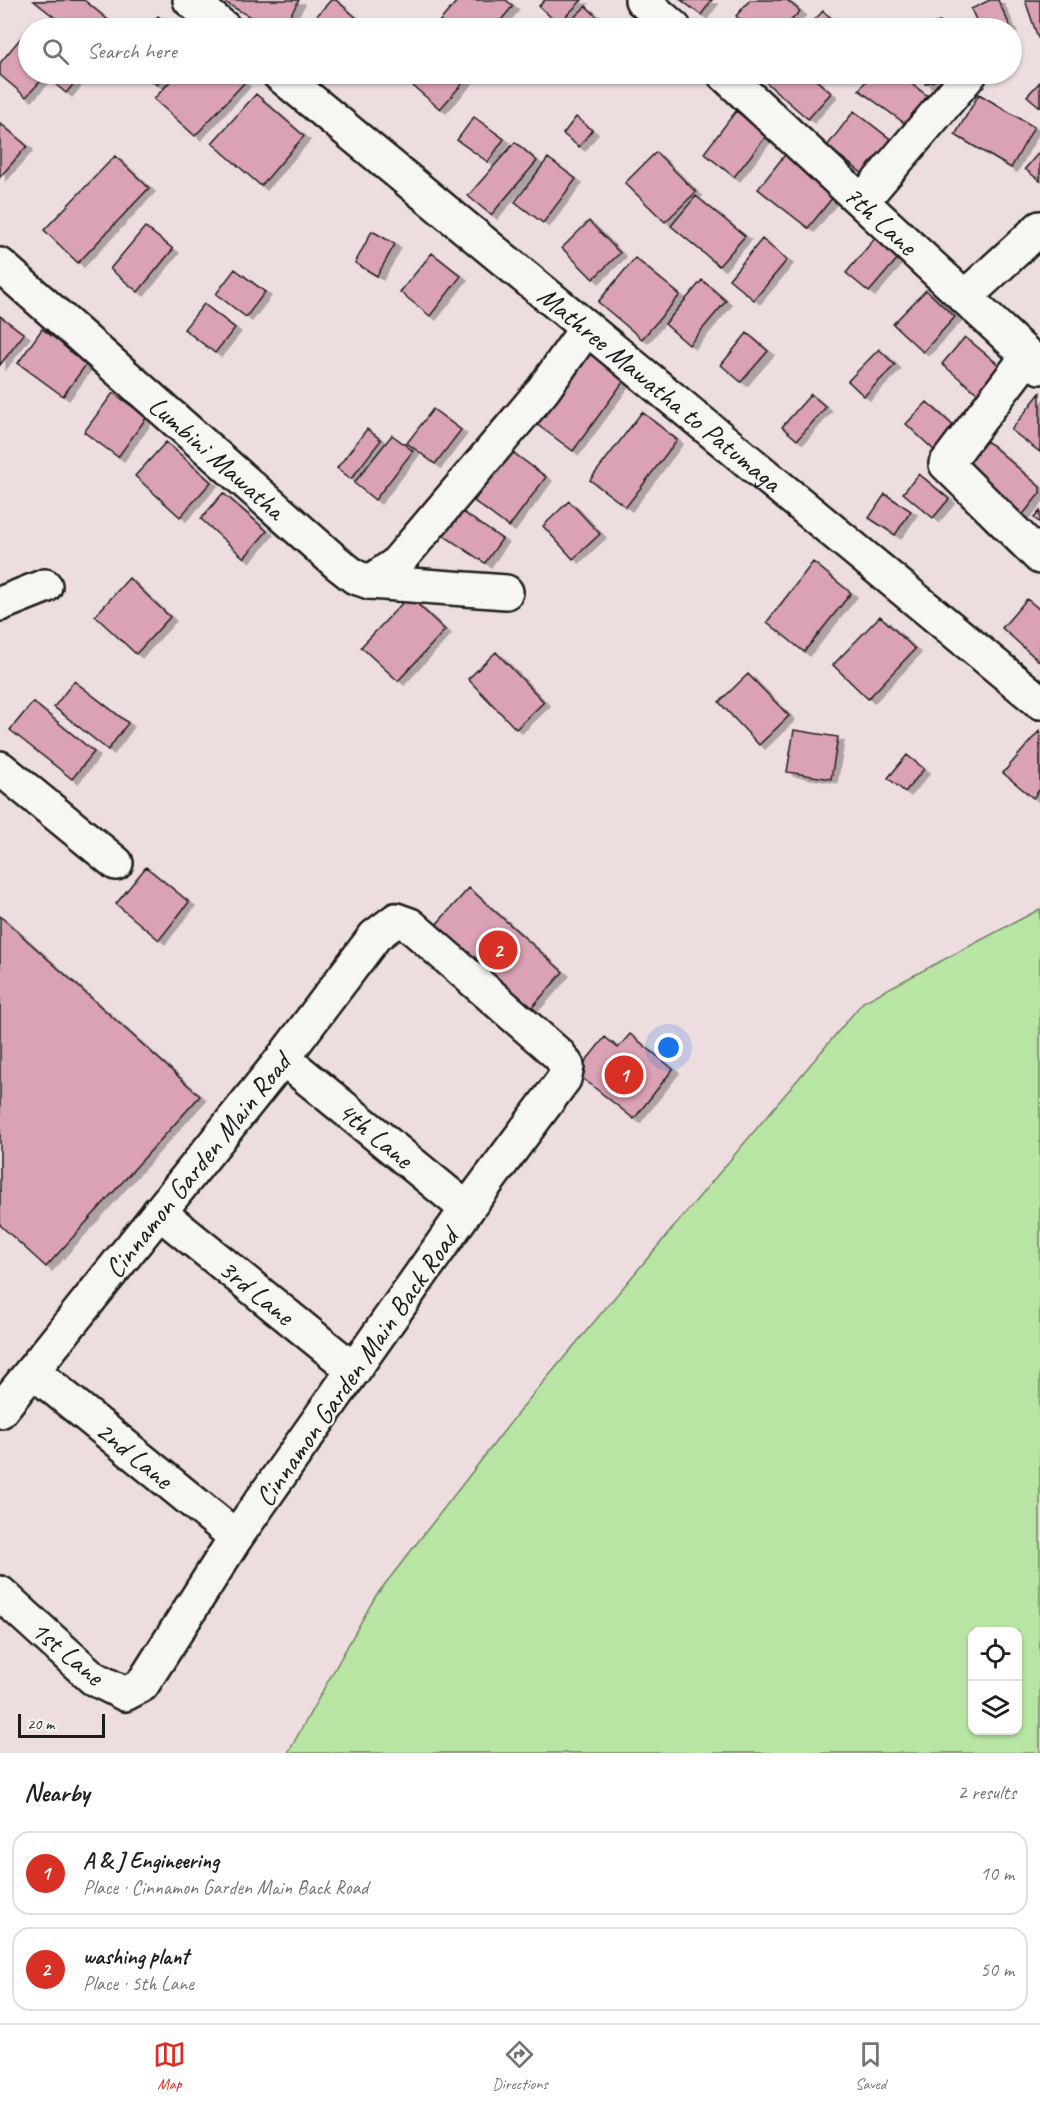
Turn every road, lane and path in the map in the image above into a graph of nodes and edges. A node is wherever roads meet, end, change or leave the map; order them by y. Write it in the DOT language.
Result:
graph roads {
  1 [pos="190,0"];
  2 [pos="642,0"];
  3 [pos="212,18"];
  4 [pos="663,18"];
  5 [pos="291,84"];
  6 [pos="735,84"];
  7 [pos="961,84"];
  8 [pos="862,201"];
  9 [pos="1040,228"];
  10 [pos="0,265"];
  11 [pos="965,297"];
  12 [pos="586,329"];
  13 [pos="1034,362"];
  14 [pos="1040,556"];
  15 [pos="370,582"];
  16 [pos="45,586"];
  17 [pos="506,592"];
  18 [pos="0,604"];
  19 [pos="1040,702"];
  20 [pos="0,768"];
  21 [pos="116,864"];
  22 [pos="396,920"];
  23 [pos="284,1058"];
  24 [pos="467,1209"];
  25 [pos="159,1212"];
  26 [pos="354,1370"];
  27 [pos="34,1372"];
  28 [pos="0,1411"];
  29 [pos="237,1537"];
  30 [pos="0,1593"];
  31 [pos="142,1685"];
  1 -- 3 [label="street"];
  2 -- 4 [label="street"];
  5 -- 12 [label="street, Mathree Mawatha to Patumaga"];
  6 -- 8 [label="street, 7th Lane"];
  7 -- 8 [label="street"];
  8 -- 11 [label="street, 7th Lane"];
  9 -- 11 [label="street"];
  10 -- 15 [label="street, Lumbini Mawatha"];
  11 -- 13 [label="street, 7th Lane"];
  12 -- 15 [label="street"];
  12 -- 19 [label="street, Mathree Mawatha to Patumaga"];
  13 -- 14 [label="street"];
  15 -- 17 [label="street"];
  16 -- 18 [label="street"];
  20 -- 21 [label="street"];
  22 -- 23 [label="street, Cinnamon Garden Main Road"];
  22 -- 24 [label="street, Cinnamon Garden Main Back Road"];
  23 -- 24 [label="street, 4th Lane"];
  23 -- 25 [label="street, Cinnamon Garden Main Road"];
  24 -- 26 [label="street, Cinnamon Garden Main Back Road"];
  25 -- 26 [label="street, 3rd Lane"];
  25 -- 27 [label="street, Cinnamon Garden Main Road"];
  26 -- 29 [label="street, Cinnamon Garden Main Back Road"];
  27 -- 28 [label="street, Cinnamon Garden Main Road"];
  27 -- 29 [label="street, 2nd Lane"];
  29 -- 31 [label="street, Cinnamon Garden Main Back Road"];
  30 -- 31 [label="street, 1st Lane"];
}
